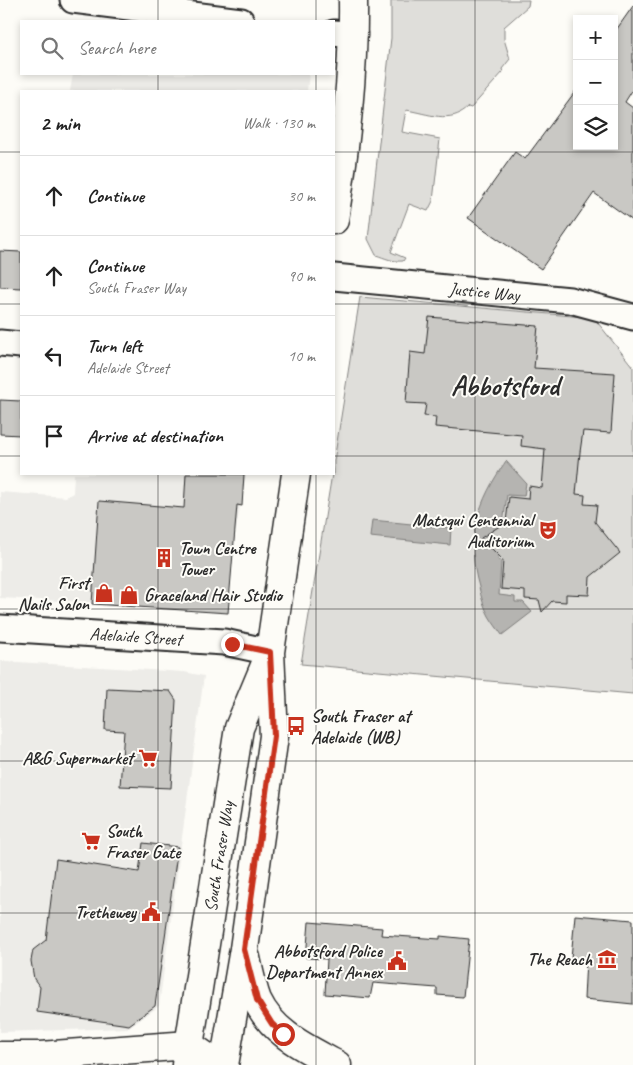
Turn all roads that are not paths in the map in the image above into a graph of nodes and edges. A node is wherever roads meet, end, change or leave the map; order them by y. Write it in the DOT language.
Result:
graph roads {
  1 [pos="73,0"];
  2 [pos="353,0"];
  3 [pos="363,0"];
  4 [pos="233,20"];
  5 [pos="344,34"];
  6 [pos="335,212"];
  7 [pos="335,278"];
  8 [pos="633,317"];
  9 [pos="0,343"];
  10 [pos="20,345"];
  11 [pos="296,475"];
  12 [pos="0,628"];
  13 [pos="270,652"];
  14 [pos="244,949"];
  15 [pos="187,1055"];
  16 [pos="0,1056"];
  17 [pos="218,1065"];
  18 [pos="224,1065"];
  19 [pos="337,1065"];
  1 -- 4 [label="street"];
  2 -- 5 [label="main road"];
  3 -- 5 [label="main road"];
  5 -- 6 [label="main road"];
  7 -- 8 [label="street, Justice Way"];
  9 -- 10 [label="street"];
  11 -- 13 [label="main road, South Fraser Way"];
  12 -- 13 [label="street, Adelaide Street"];
  13 -- 14 [label="main road, South Fraser Way"];
  13 -- 15 [label="main road, South Fraser Way"];
  14 -- 18 [label="main road, South Fraser Way"];
  14 -- 19 [label="main road"];
  15 -- 16 [label="main road"];
  15 -- 17 [label="main road"];
}
